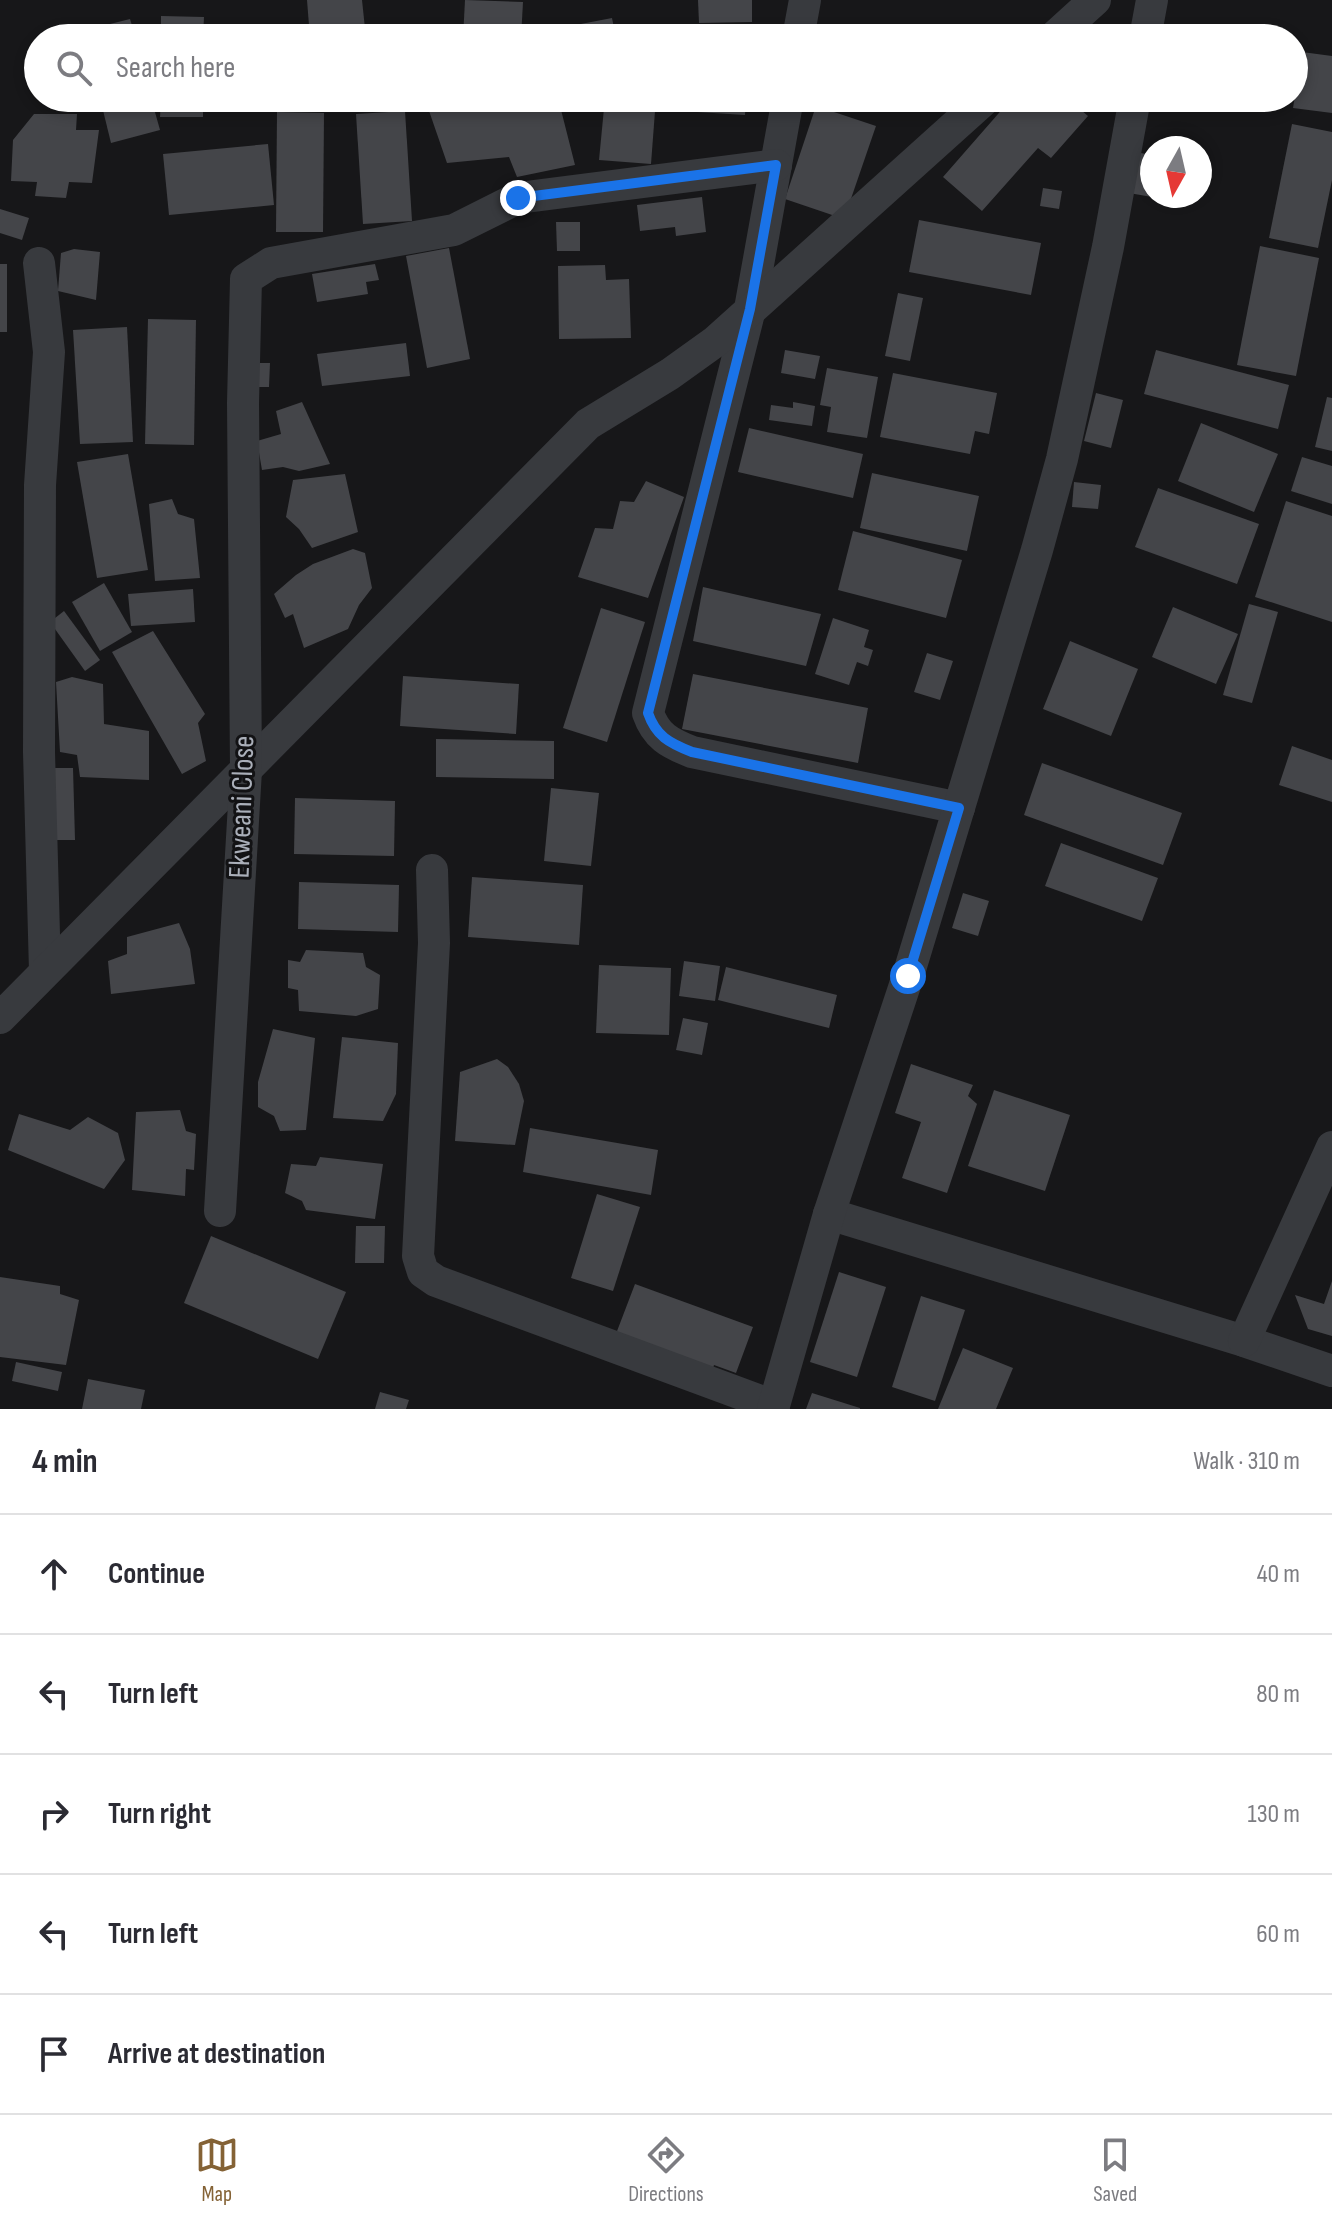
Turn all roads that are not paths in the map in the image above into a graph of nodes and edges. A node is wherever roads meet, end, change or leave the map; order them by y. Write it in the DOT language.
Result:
graph roads {
  1 [pos="805,0"];
  2 [pos="1095,0"];
  3 [pos="1152,0"];
  4 [pos="801,24"];
  5 [pos="1068,24"];
  6 [pos="1148,24"];
  7 [pos="785,112"];
  8 [pos="970,112"];
  9 [pos="1132,112"];
  10 [pos="776,165"];
  11 [pos="39,263"];
  12 [pos="750,309"];
  13 [pos="246,770"];
  14 [pos="959,808"];
  15 [pos="432,870"];
  16 [pos="45,971"];
  17 [pos="0,1018"];
  18 [pos="1332,1147"];
  19 [pos="220,1211"];
  20 [pos="829,1214"];
  21 [pos="1244,1341"];
  22 [pos="1332,1371"];
  23 [pos="773,1407"];
  1 -- 4 [label="street"];
  2 -- 5 [label="street"];
  3 -- 6 [label="street"];
  7 -- 10 [label="street"];
  8 -- 12 [label="street"];
  9 -- 14 [label="street"];
  10 -- 12 [label="street"];
  10 -- 13 [label="street, Ekweani Close"];
  11 -- 16 [label="street"];
  12 -- 13 [label="street"];
  12 -- 14 [label="street"];
  13 -- 16 [label="street"];
  13 -- 19 [label="street, Ekweani Close"];
  14 -- 20 [label="street"];
  15 -- 23 [label="street"];
  16 -- 17 [label="street"];
  18 -- 21 [label="street"];
  20 -- 21 [label="street"];
  20 -- 23 [label="street"];
  21 -- 22 [label="street"];
}
